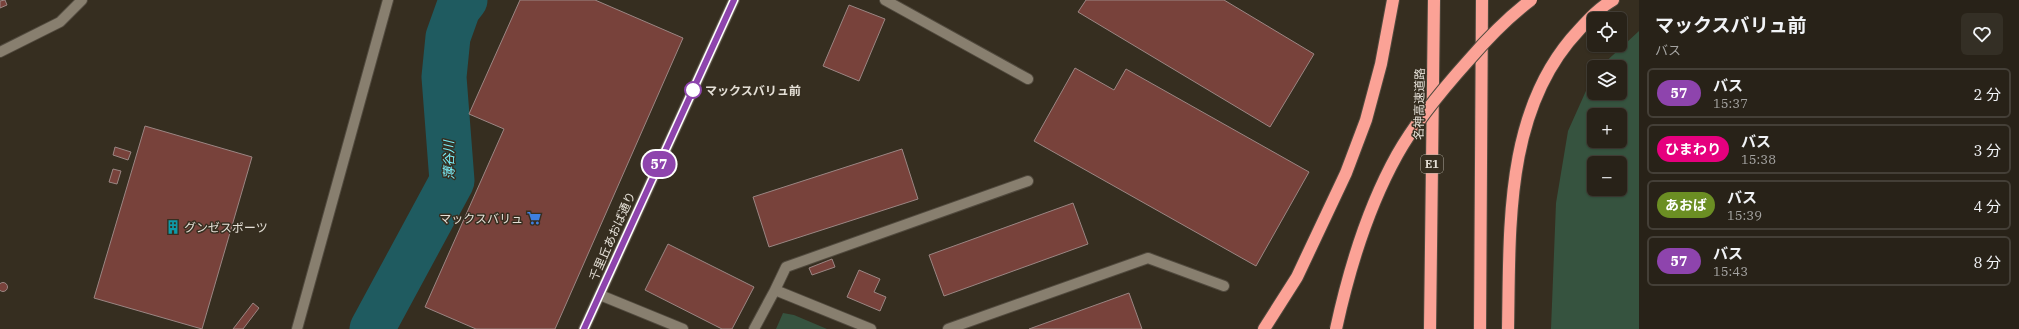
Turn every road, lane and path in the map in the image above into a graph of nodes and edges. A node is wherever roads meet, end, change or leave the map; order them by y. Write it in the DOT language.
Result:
graph roads {
  1 [pos="82,0"];
  2 [pos="388,0"];
  3 [pos="734,0"];
  4 [pos="885,0"];
  5 [pos="1393,0"];
  6 [pos="1434,0"];
  7 [pos="1482,0"];
  8 [pos="1531,0"];
  9 [pos="1613,0"];
  10 [pos="0,52"];
  11 [pos="1028,79"];
  12 [pos="1028,181"];
  13 [pos="1224,286"];
  14 [pos="775,290"];
  15 [pos="600,295"];
  16 [pos="296,329"];
  17 [pos="584,329"];
  18 [pos="683,329"];
  19 [pos="754,329"];
  20 [pos="871,329"];
  21 [pos="948,329"];
  22 [pos="1264,329"];
  23 [pos="1336,329"];
  24 [pos="1430,329"];
  25 [pos="1480,329"];
  26 [pos="1508,329"];
  1 -- 10 [label="street"];
  2 -- 16 [label="street"];
  3 -- 15 [label="street, 千里丘あおば通り"];
  4 -- 11 [label="street"];
  5 -- 22 [label="highway"];
  6 -- 24 [label="highway, 名神高速道路 / E1"];
  7 -- 25 [label="highway"];
  8 -- 23 [label="highway, bridge"];
  9 -- 26 [label="highway"];
  12 -- 14 [label="street"];
  13 -- 21 [label="street"];
  14 -- 19 [label="street"];
  14 -- 20 [label="street"];
  15 -- 17 [label="street, 千里丘あおば通り"];
  15 -- 18 [label="street"];
}
